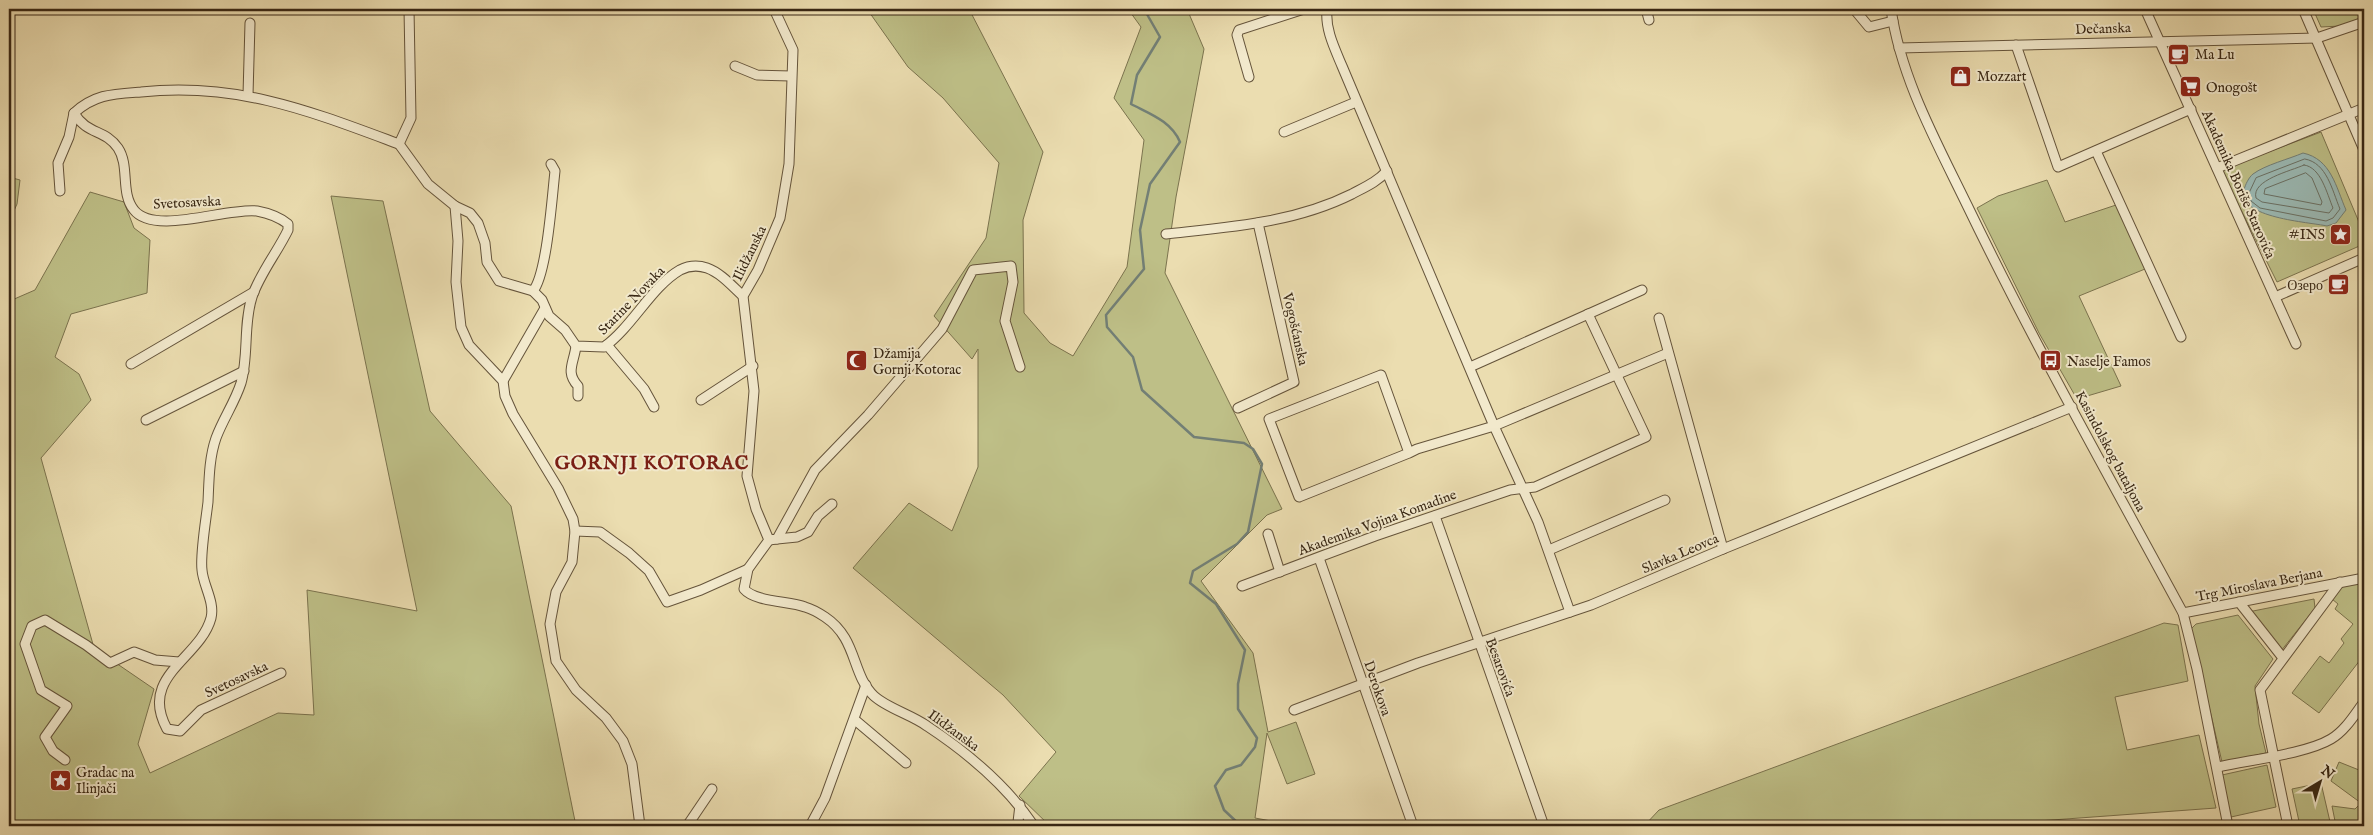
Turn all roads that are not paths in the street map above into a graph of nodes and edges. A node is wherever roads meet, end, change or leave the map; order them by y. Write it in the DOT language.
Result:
graph roads {
  1 [pos="409,9"];
  2 [pos="774,9"];
  3 [pos="1304,9"];
  4 [pos="1327,9"];
  5 [pos="1646,9"];
  6 [pos="1854,9"];
  7 [pos="1891,9"];
  8 [pos="2145,9"];
  9 [pos="2303,9"];
  10 [pos="1649,20"];
  11 [pos="1893,21"];
  12 [pos="2364,22"];
  13 [pos="250,23"];
  14 [pos="2317,38"];
  15 [pos="2160,41"];
  16 [pos="2016,44"];
  17 [pos="1899,48"];
  18 [pos="735,66"];
  19 [pos="791,76"];
  20 [pos="1249,77"];
  21 [pos="248,95"];
  22 [pos="1356,102"];
  23 [pos="2364,108"];
  24 [pos="2191,109"];
  25 [pos="74,113"];
  26 [pos="2348,114"];
  27 [pos="1284,132"];
  28 [pos="399,144"];
  29 [pos="2096,150"];
  30 [pos="2364,150"];
  31 [pos="551,164"];
  32 [pos="2218,168"];
  33 [pos="1387,171"];
  34 [pos="60,191"];
  35 [pos="455,206"];
  36 [pos="1258,223"];
  37 [pos="1166,234"];
  38 [pos="2364,258"];
  39 [pos="1642,290"];
  40 [pos="533,291"];
  41 [pos="254,292"];
  42 [pos="743,296"];
  43 [pos="2275,297"];
  44 [pos="545,308"];
  45 [pos="1588,314"];
  46 [pos="1659,318"];
  47 [pos="2181,337"];
  48 [pos="2296,344"];
  49 [pos="607,345"];
  50 [pos="576,346"];
  51 [pos="1668,353"];
  52 [pos="131,364"];
  53 [pos="752,366"];
  54 [pos="1470,366"];
  55 [pos="1020,367"];
  56 [pos="244,371"];
  57 [pos="1617,373"];
  58 [pos="503,381"];
  59 [pos="578,396"];
  60 [pos="701,400"];
  61 [pos="2072,407"];
  62 [pos="654,408"];
  63 [pos="1238,408"];
  64 [pos="146,420"];
  65 [pos="1494,426"];
  66 [pos="1409,452"];
  67 [pos="1522,488"];
  68 [pos="1665,500"];
  69 [pos="832,504"];
  70 [pos="1434,516"];
  71 [pos="575,531"];
  72 [pos="1268,534"];
  73 [pos="773,540"];
  74 [pos="1723,549"];
  75 [pos="1548,550"];
  76 [pos="1319,558"];
  77 [pos="748,568"];
  78 [pos="1280,572"];
  79 [pos="2364,578"];
  80 [pos="2340,582"];
  81 [pos="1242,586"];
  82 [pos="2239,602"];
  83 [pos="1570,612"];
  84 [pos="2183,613"];
  85 [pos="1478,643"];
  86 [pos="2283,658"];
  87 [pos="180,662"];
  88 [pos="281,673"];
  89 [pos="1362,683"];
  90 [pos="866,686"];
  91 [pos="2364,702"];
  92 [pos="1294,710"];
  93 [pos="855,720"];
  94 [pos="2273,756"];
  95 [pos="65,760"];
  96 [pos="906,763"];
  97 [pos="2218,767"];
  98 [pos="712,789"];
  99 [pos="1020,805"];
  100 [pos="640,826"];
  101 [pos="687,826"];
  102 [pos="810,826"];
  103 [pos="1021,826"];
  104 [pos="1034,826"];
  105 [pos="1413,826"];
  106 [pos="1544,826"];
  107 [pos="2228,826"];
  108 [pos="2288,826"];
  1 -- 28 [label="street"];
  2 -- 19 [label="street, Ilidžanska"];
  3 -- 20 [label="street"];
  4 -- 22 [label="street"];
  5 -- 10 [label="street"];
  6 -- 11 [label="street"];
  7 -- 11 [label="street, Kasindolskog bataljona"];
  8 -- 15 [label="street, Akademika Boriše Starovića"];
  9 -- 14 [label="street"];
  11 -- 17 [label="street, Kasindolskog bataljona"];
  12 -- 14 [label="street, Dečanska"];
  13 -- 21 [label="street"];
  14 -- 15 [label="street, Dečanska"];
  14 -- 26 [label="street"];
  15 -- 16 [label="street, Dečanska"];
  15 -- 24 [label="street, Akademika Boriše Starovića"];
  16 -- 17 [label="street, Dečanska"];
  16 -- 29 [label="street"];
  17 -- 61 [label="street, Kasindolskog bataljona"];
  18 -- 19 [label="street"];
  19 -- 42 [label="street, Ilidžanska"];
  21 -- 25 [label="street"];
  21 -- 28 [label="street"];
  22 -- 27 [label="street"];
  22 -- 33 [label="street"];
  23 -- 26 [label="street"];
  24 -- 29 [label="street"];
  24 -- 32 [label="street, Akademika Boriše Starovića"];
  25 -- 34 [label="street"];
  25 -- 41 [label="street, Svetosavska"];
  26 -- 30 [label="street"];
  26 -- 32 [label="street"];
  28 -- 35 [label="street"];
  29 -- 47 [label="street"];
  31 -- 40 [label="street"];
  32 -- 43 [label="street, Akademika Boriše Starovića"];
  33 -- 36 [label="street"];
  33 -- 54 [label="street"];
  35 -- 40 [label="street"];
  35 -- 58 [label="street"];
  36 -- 37 [label="street"];
  36 -- 63 [label="street, Vogošćanska"];
  38 -- 43 [label="street"];
  39 -- 45 [label="street"];
  40 -- 44 [label="street"];
  41 -- 52 [label="street"];
  41 -- 56 [label="street, Svetosavska"];
  42 -- 49 [label="street, Starine Novaka"];
  42 -- 53 [label="street, Ilidžanska"];
  43 -- 48 [label="street, Akademika Boriše Starovića"];
  44 -- 50 [label="street"];
  44 -- 58 [label="street"];
  45 -- 54 [label="street"];
  45 -- 57 [label="street, Akademika Vojina Komadine"];
  46 -- 51 [label="street"];
  49 -- 50 [label="street, Starine Novaka"];
  49 -- 62 [label="street"];
  50 -- 59 [label="street"];
  51 -- 57 [label="street"];
  51 -- 74 [label="street"];
  53 -- 60 [label="street"];
  53 -- 73 [label="street, Ilidžanska"];
  54 -- 65 [label="street"];
  55 -- 73 [label="street"];
  56 -- 64 [label="street"];
  56 -- 87 [label="street, Svetosavska"];
  57 -- 65 [label="street"];
  57 -- 67 [label="street, Akademika Vojina Komadine"];
  58 -- 71 [label="street"];
  61 -- 74 [label="street, Slavka Leovca"];
  61 -- 84 [label="street, Kasindolskog bataljona"];
  65 -- 66 [label="street"];
  65 -- 67 [label="street"];
  66 -- 66 [label="street"];
  67 -- 70 [label="street, Akademika Vojina Komadine"];
  67 -- 75 [label="street"];
  68 -- 75 [label="street"];
  69 -- 73 [label="street"];
  70 -- 76 [label="street, Akademika Vojina Komadine"];
  70 -- 85 [label="street, Besarovića"];
  71 -- 77 [label="street"];
  71 -- 100 [label="street"];
  72 -- 78 [label="street"];
  73 -- 77 [label="street"];
  74 -- 83 [label="street, Slavka Leovca"];
  75 -- 83 [label="street"];
  76 -- 78 [label="street, Akademika Vojina Komadine"];
  76 -- 89 [label="street, Derokova"];
  77 -- 90 [label="street, Ilidžanska"];
  78 -- 81 [label="street, Akademika Vojina Komadine"];
  79 -- 80 [label="street, Trg Miroslava Berjana"];
  80 -- 82 [label="street, Trg Miroslava Berjana"];
  80 -- 86 [label="street, Trg Miroslava Berjana"];
  82 -- 84 [label="street, Trg Miroslava Berjana"];
  82 -- 86 [label="street"];
  83 -- 85 [label="street, Slavka Leovca"];
  84 -- 97 [label="street, Kasindolskog bataljona"];
  85 -- 89 [label="street, Slavka Leovca"];
  85 -- 106 [label="street, Besarovića"];
  86 -- 94 [label="street, Trg Miroslava Berjana"];
  87 -- 88 [label="street, Svetosavska"];
  87 -- 95 [label="street"];
  89 -- 92 [label="street, Slavka Leovca"];
  89 -- 105 [label="street, Derokova"];
  90 -- 93 [label="street"];
  90 -- 99 [label="street, Ilidžanska"];
  91 -- 94 [label="street"];
  93 -- 96 [label="street"];
  93 -- 102 [label="street"];
  94 -- 97 [label="street"];
  94 -- 108 [label="street, Trg Miroslava Berjana"];
  97 -- 107 [label="street, Kasindolskog bataljona"];
  98 -- 101 [label="street"];
  99 -- 103 [label="street"];
  99 -- 104 [label="street, Ilidžanska"];
}
